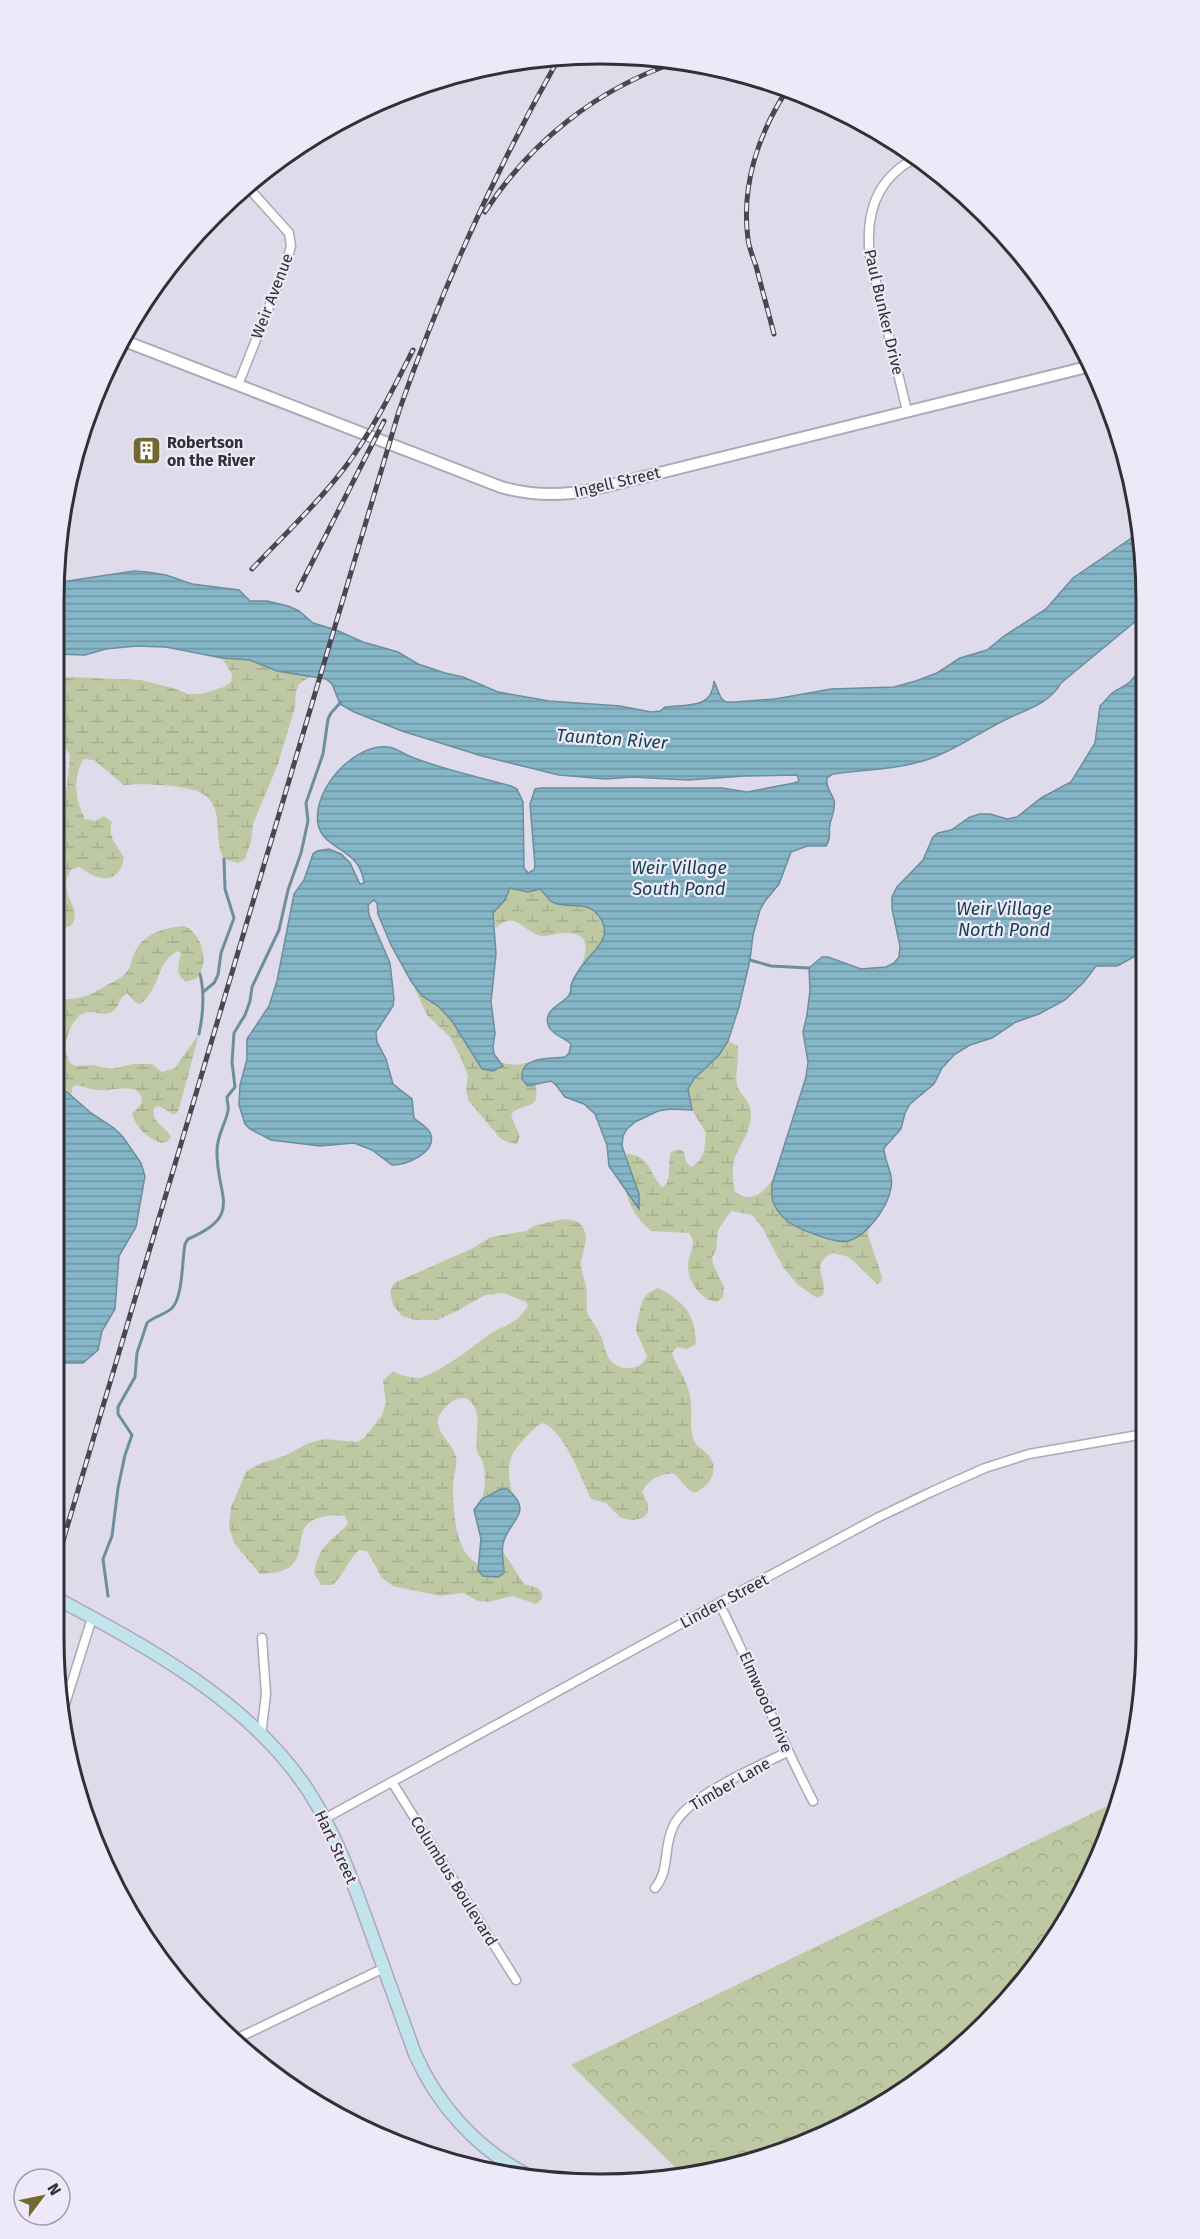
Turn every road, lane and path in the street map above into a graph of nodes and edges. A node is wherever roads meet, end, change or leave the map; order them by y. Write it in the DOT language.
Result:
graph roads {
  1 [pos="909,163"];
  2 [pos="253,192"];
  3 [pos="130,343"];
  4 [pos="1082,368"];
  5 [pos="237,385"];
  6 [pos="907,411"];
  7 [pos="1136,1435"];
  8 [pos="64,1603"];
  9 [pos="719,1603"];
  10 [pos="92,1618"];
  11 [pos="262,1638"];
  12 [pos="68,1695"];
  13 [pos="261,1736"];
  14 [pos="787,1752"];
  15 [pos="392,1782"];
  16 [pos="813,1801"];
  17 [pos="324,1819"];
  18 [pos="654,1888"];
  19 [pos="384,1968"];
  20 [pos="516,1980"];
  21 [pos="241,2037"];
  22 [pos="516,2167"];
  1 -- 6 [label="street, Paul Bunker Drive"];
  2 -- 5 [label="street, Weir Avenue"];
  3 -- 5 [label="street, Ingell Street"];
  4 -- 6 [label="street, Ingell Street"];
  5 -- 6 [label="street, Ingell Street"];
  7 -- 9 [label="street, Linden Street"];
  8 -- 10 [label="main road, Hart Street"];
  9 -- 14 [label="street, Elmwood Drive"];
  9 -- 15 [label="street, Linden Street"];
  10 -- 12 [label="street"];
  10 -- 13 [label="main road, Hart Street"];
  11 -- 13 [label="street"];
  13 -- 17 [label="main road, Hart Street"];
  14 -- 16 [label="street, Elmwood Drive"];
  14 -- 18 [label="street, Timber Lane"];
  15 -- 17 [label="street, Linden Street"];
  15 -- 20 [label="street, Columbus Boulevard"];
  17 -- 19 [label="main road, Hart Street"];
  19 -- 21 [label="street"];
  19 -- 22 [label="main road, Hart Street"];
}
